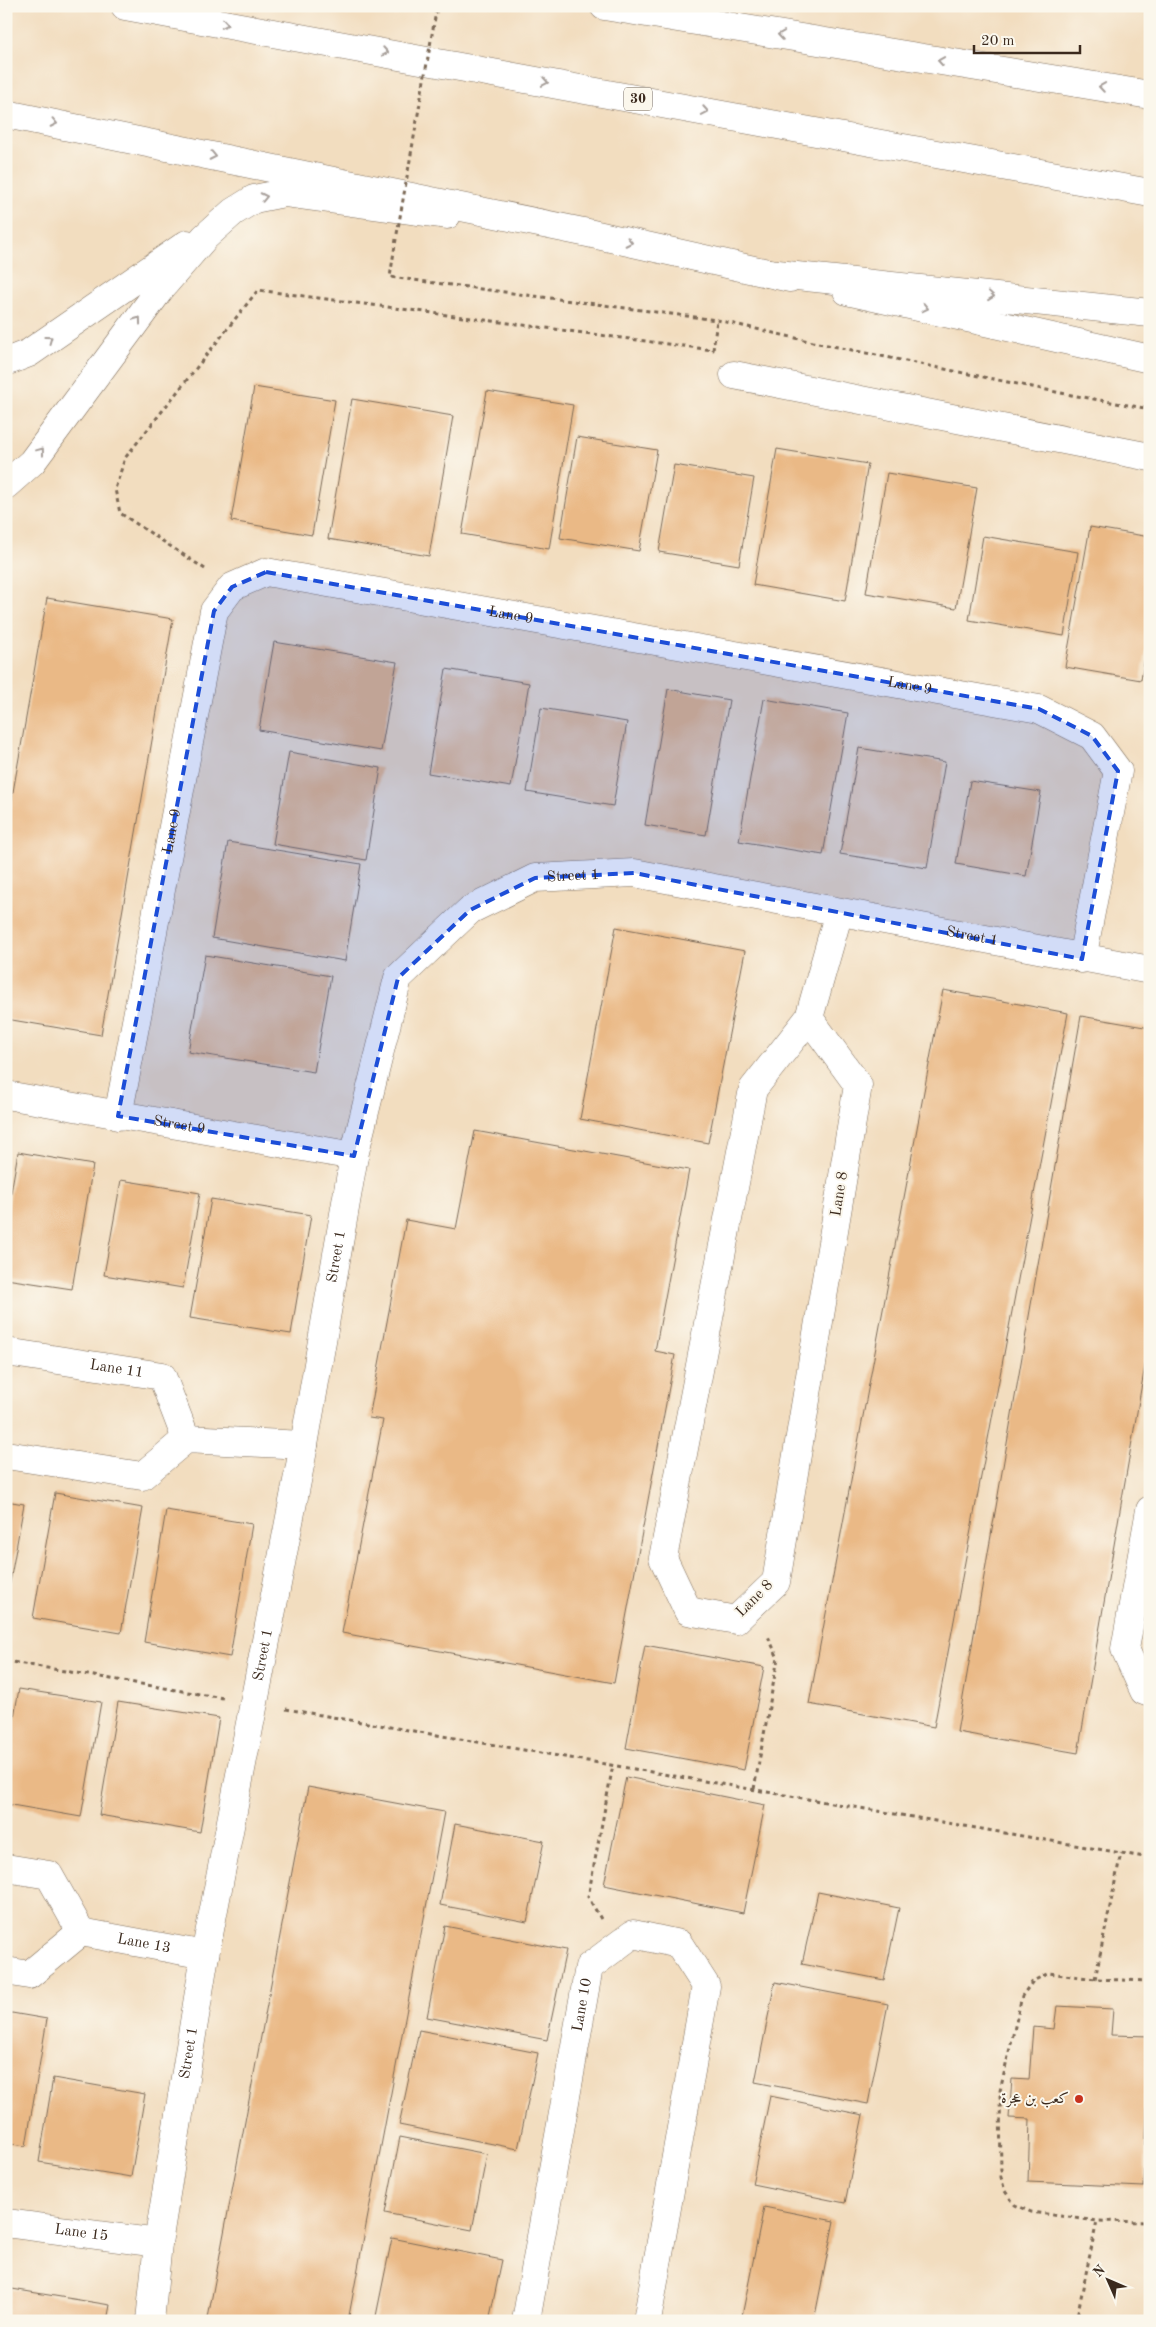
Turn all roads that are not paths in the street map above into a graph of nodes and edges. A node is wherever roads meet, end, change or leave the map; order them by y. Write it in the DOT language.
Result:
graph roads {
  1 [pos="125,6"];
  2 [pos="604,6"];
  3 [pos="1150,94"];
  4 [pos="6,114"];
  5 [pos="1150,193"];
  6 [pos="233,212"];
  7 [pos="588,233"];
  8 [pos="768,273"];
  9 [pos="1150,313"];
  10 [pos="1150,359"];
  11 [pos="6,360"];
  12 [pos="734,375"];
  13 [pos="1150,457"];
  14 [pos="6,485"];
  15 [pos="839,912"];
  16 [pos="1082,959"];
  17 [pos="1150,970"];
  18 [pos="809,1018"];
  19 [pos="6,1095"];
  20 [pos="118,1116"];
  21 [pos="354,1156"];
  22 [pos="6,1352"];
  23 [pos="186,1439"];
  24 [pos="304,1445"];
  25 [pos="6,1455"];
  26 [pos="1150,1510"];
  27 [pos="1150,1693"];
  28 [pos="6,1868"];
  29 [pos="81,1932"];
  30 [pos="206,1955"];
  31 [pos="6,1971"];
  32 [pos="6,2223"];
  33 [pos="158,2243"];
  34 [pos="150,2321"];
  35 [pos="526,2321"];
  36 [pos="647,2321"];
  1 -- 5 [label="main road, 30, one-way"];
  3 -- 2 [label="main road, one-way"];
  4 -- 7 [label="main road, one-way"];
  6 -- 7 [label="main road, one-way"];
  11 -- 6 [label="main road, one-way"];
  14 -- 6 [label="main road, one-way"];
  7 -- 8 [label="main road, one-way"];
  8 -- 9 [label="main road, one-way"];
  8 -- 10 [label="main road, one-way"];
  12 -- 13 [label="main road"];
  15 -- 16 [label="main road, Street 1"];
  15 -- 18 [label="main road, Lane 8"];
  15 -- 21 [label="main road, Street 1"];
  16 -- 17 [label="main road, Street 1"];
  16 -- 20 [label="main road, Lane 9"];
  18 -- 18 [label="main road, Lane 8"];
  19 -- 20 [label="main road, Street 9"];
  20 -- 21 [label="main road, Street 9"];
  21 -- 24 [label="main road, Street 1"];
  22 -- 23 [label="main road, Lane 11"];
  23 -- 24 [label="main road"];
  23 -- 25 [label="main road"];
  24 -- 30 [label="main road, Street 1"];
  26 -- 27 [label="main road"];
  28 -- 29 [label="main road"];
  29 -- 30 [label="main road, Lane 13"];
  29 -- 31 [label="main road"];
  30 -- 33 [label="main road, Street 1"];
  32 -- 33 [label="main road, Lane 15"];
  33 -- 34 [label="main road, Street 1"];
  35 -- 36 [label="main road, Lane 10"];
}
